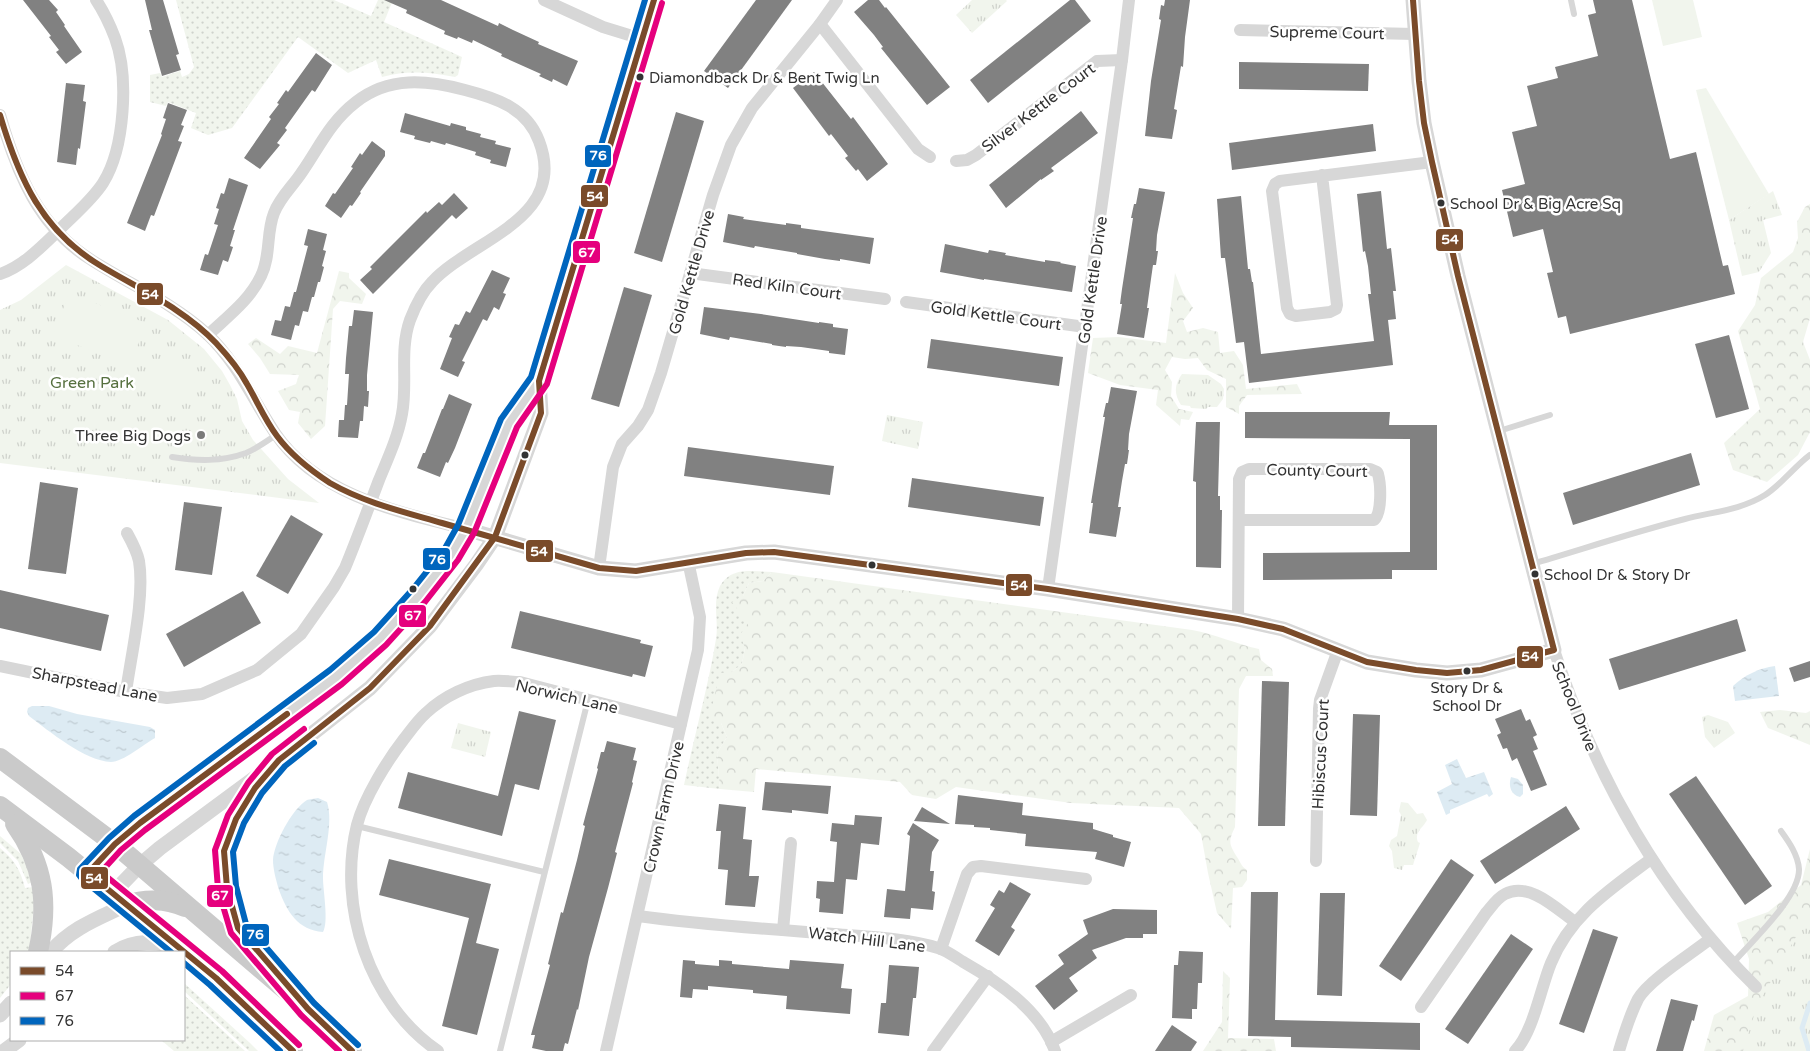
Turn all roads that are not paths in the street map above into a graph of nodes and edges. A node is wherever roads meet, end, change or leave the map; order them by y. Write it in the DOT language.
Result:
graph roads {
  1 [pos="96,0"];
  2 [pos="544,0"];
  3 [pos="654,0"];
  4 [pos="837,0"];
  5 [pos="1129,0"];
  6 [pos="1413,0"];
  7 [pos="1571,0"];
  8 [pos="1574,14"];
  9 [pos="820,24"];
  10 [pos="1240,30"];
  11 [pos="1415,34"];
  12 [pos="642,39"];
  13 [pos="1122,60"];
  14 [pos="0,115"];
  15 [pos="930,157"];
  16 [pos="956,161"];
  17 [pos="1432,162"];
  18 [pos="1322,175"];
  19 [pos="57,232"];
  20 [pos="690,273"];
  21 [pos="0,274"];
  22 [pos="884,299"];
  23 [pos="906,302"];
  24 [pos="1085,327"];
  25 [pos="208,335"];
  26 [pos="539,382"];
  27 [pos="1550,415"];
  28 [pos="1499,431"];
  29 [pos="276,435"];
  30 [pos="1810,455"];
  31 [pos="172,457"];
  32 [pos="371,502"];
  33 [pos="1239,520"];
  34 [pos="466,529"];
  35 [pos="127,533"];
  36 [pos="495,537"];
  37 [pos="688,561"];
  38 [pos="1532,564"];
  39 [pos="599,568"];
  40 [pos="1048,589"];
  41 [pos="1238,619"];
  42 [pos="1338,650"];
  43 [pos="1554,650"];
  44 [pos="0,666"];
  45 [pos="126,692"];
  46 [pos="588,700"];
  47 [pos="681,724"];
  48 [pos="0,758"];
  49 [pos="279,760"];
  50 [pos="0,807"];
  51 [pos="357,826"];
  52 [pos="1781,831"];
  53 [pos="791,843"];
  54 [pos="115,844"];
  55 [pos="1652,859"];
  56 [pos="1316,861"];
  57 [pos="140,865"];
  58 [pos="544,872"];
  59 [pos="88,873"];
  60 [pos="1086,879"];
  61 [pos="119,899"];
  62 [pos="199,914"];
  63 [pos="638,916"];
  64 [pos="1575,922"];
  65 [pos="783,930"];
  66 [pos="1710,939"];
  67 [pos="941,949"];
  68 [pos="183,950"];
  69 [pos="38,951"];
  70 [pos="52,951"];
  71 [pos="117,951"];
  72 [pos="185,952"];
  73 [pos="1732,964"];
  74 [pos="988,976"];
  75 [pos="1756,987"];
  76 [pos="1131,995"];
  77 [pos="10,1004"];
  78 [pos="1422,1007"];
  79 [pos="308,1009"];
  80 [pos="0,1015"];
  81 [pos="18,1041"];
  82 [pos="1053,1047"];
  83 [pos="4,1051"];
  84 [pos="293,1051"];
  85 [pos="352,1051"];
  86 [pos="438,1051"];
  87 [pos="500,1051"];
  88 [pos="606,1051"];
  89 [pos="932,1051"];
  90 [pos="1515,1051"];
  91 [pos="1619,1051"];
  1 -- 19 [label="street"];
  2 -- 12 [label="street"];
  3 -- 12 [label="street"];
  4 -- 9 [label="street, Gold Kettle Drive"];
  5 -- 13 [label="street, Gold Kettle Drive"];
  6 -- 11 [label="street, School Drive"];
  7 -- 8 [label="lane"];
  9 -- 15 [label="street"];
  9 -- 20 [label="street, Gold Kettle Drive"];
  10 -- 11 [label="street, Supreme Court"];
  11 -- 17 [label="street, School Drive"];
  12 -- 26 [label="street"];
  13 -- 16 [label="street, Silver Kettle Court"];
  13 -- 24 [label="street, Gold Kettle Drive"];
  14 -- 19 [label="street"];
  17 -- 18 [label="street"];
  17 -- 28 [label="street, School Drive"];
  18 -- 18 [label="street"];
  19 -- 21 [label="street"];
  19 -- 25 [label="street"];
  20 -- 22 [label="street, Red Kiln Court"];
  20 -- 39 [label="street, Gold Kettle Drive"];
  23 -- 24 [label="street, Gold Kettle Court"];
  24 -- 40 [label="street, Gold Kettle Drive"];
  25 -- 29 [label="street"];
  25 -- 32 [label="street, Sharpstead Lane"];
  26 -- 34 [label="street"];
  26 -- 36 [label="street"];
  27 -- 28 [label="lane"];
  28 -- 38 [label="street, School Drive"];
  29 -- 31 [label="lane"];
  29 -- 32 [label="street"];
  30 -- 38 [label="lane"];
  32 -- 34 [label="street"];
  32 -- 45 [label="street, Sharpstead Lane"];
  33 -- 33 [label="street, County Court"];
  33 -- 41 [label="street, County Court"];
  34 -- 36 [label="street"];
  34 -- 54 [label="street"];
  35 -- 45 [label="street"];
  36 -- 39 [label="street"];
  36 -- 49 [label="street"];
  37 -- 39 [label="street"];
  37 -- 40 [label="street"];
  37 -- 47 [label="street, Crown Farm Drive"];
  38 -- 43 [label="street, School Drive"];
  40 -- 41 [label="street"];
  41 -- 42 [label="street"];
  42 -- 43 [label="street"];
  42 -- 56 [label="street, Hibiscus Court"];
  43 -- 55 [label="street, School Drive"];
  44 -- 45 [label="street, Sharpstead Lane"];
  46 -- 47 [label="street, Norwich Lane"];
  46 -- 51 [label="street, Norwich Lane"];
  46 -- 58 [label="lane"];
  47 -- 63 [label="street, Crown Farm Drive"];
  48 -- 54 [label="main road"];
  49 -- 57 [label="street"];
  49 -- 79 [label="main road"];
  50 -- 59 [label="main road"];
  50 -- 69 [label="main road"];
  51 -- 58 [label="lane"];
  51 -- 86 [label="street, Norwich Lane"];
  52 -- 73 [label="lane"];
  53 -- 65 [label="street"];
  54 -- 57 [label="main road"];
  54 -- 59 [label="street"];
  55 -- 64 [label="street"];
  55 -- 66 [label="street, School Drive"];
  57 -- 61 [label="street"];
  57 -- 62 [label="main road"];
  58 -- 87 [label="lane"];
  59 -- 61 [label="main road"];
  60 -- 67 [label="street"];
  61 -- 62 [label="main road"];
  61 -- 68 [label="main road"];
  61 -- 70 [label="street"];
  62 -- 79 [label="main road"];
  63 -- 65 [label="street, Watch Hill Lane"];
  63 -- 88 [label="street, Crown Farm Drive"];
  64 -- 78 [label="street"];
  64 -- 90 [label="street"];
  65 -- 67 [label="street, Watch Hill Lane"];
  66 -- 73 [label="street, School Drive"];
  66 -- 91 [label="street"];
  67 -- 74 [label="street, Watch Hill Lane"];
  68 -- 71 [label="street"];
  72 -- 84 [label="main road"];
  73 -- 75 [label="street, School Drive"];
  74 -- 82 [label="street, Watch Hill Lane"];
  74 -- 89 [label="street"];
  76 -- 82 [label="street"];
  77 -- 80 [label="street"];
  79 -- 85 [label="main road"];
  81 -- 83 [label="street"];
}
